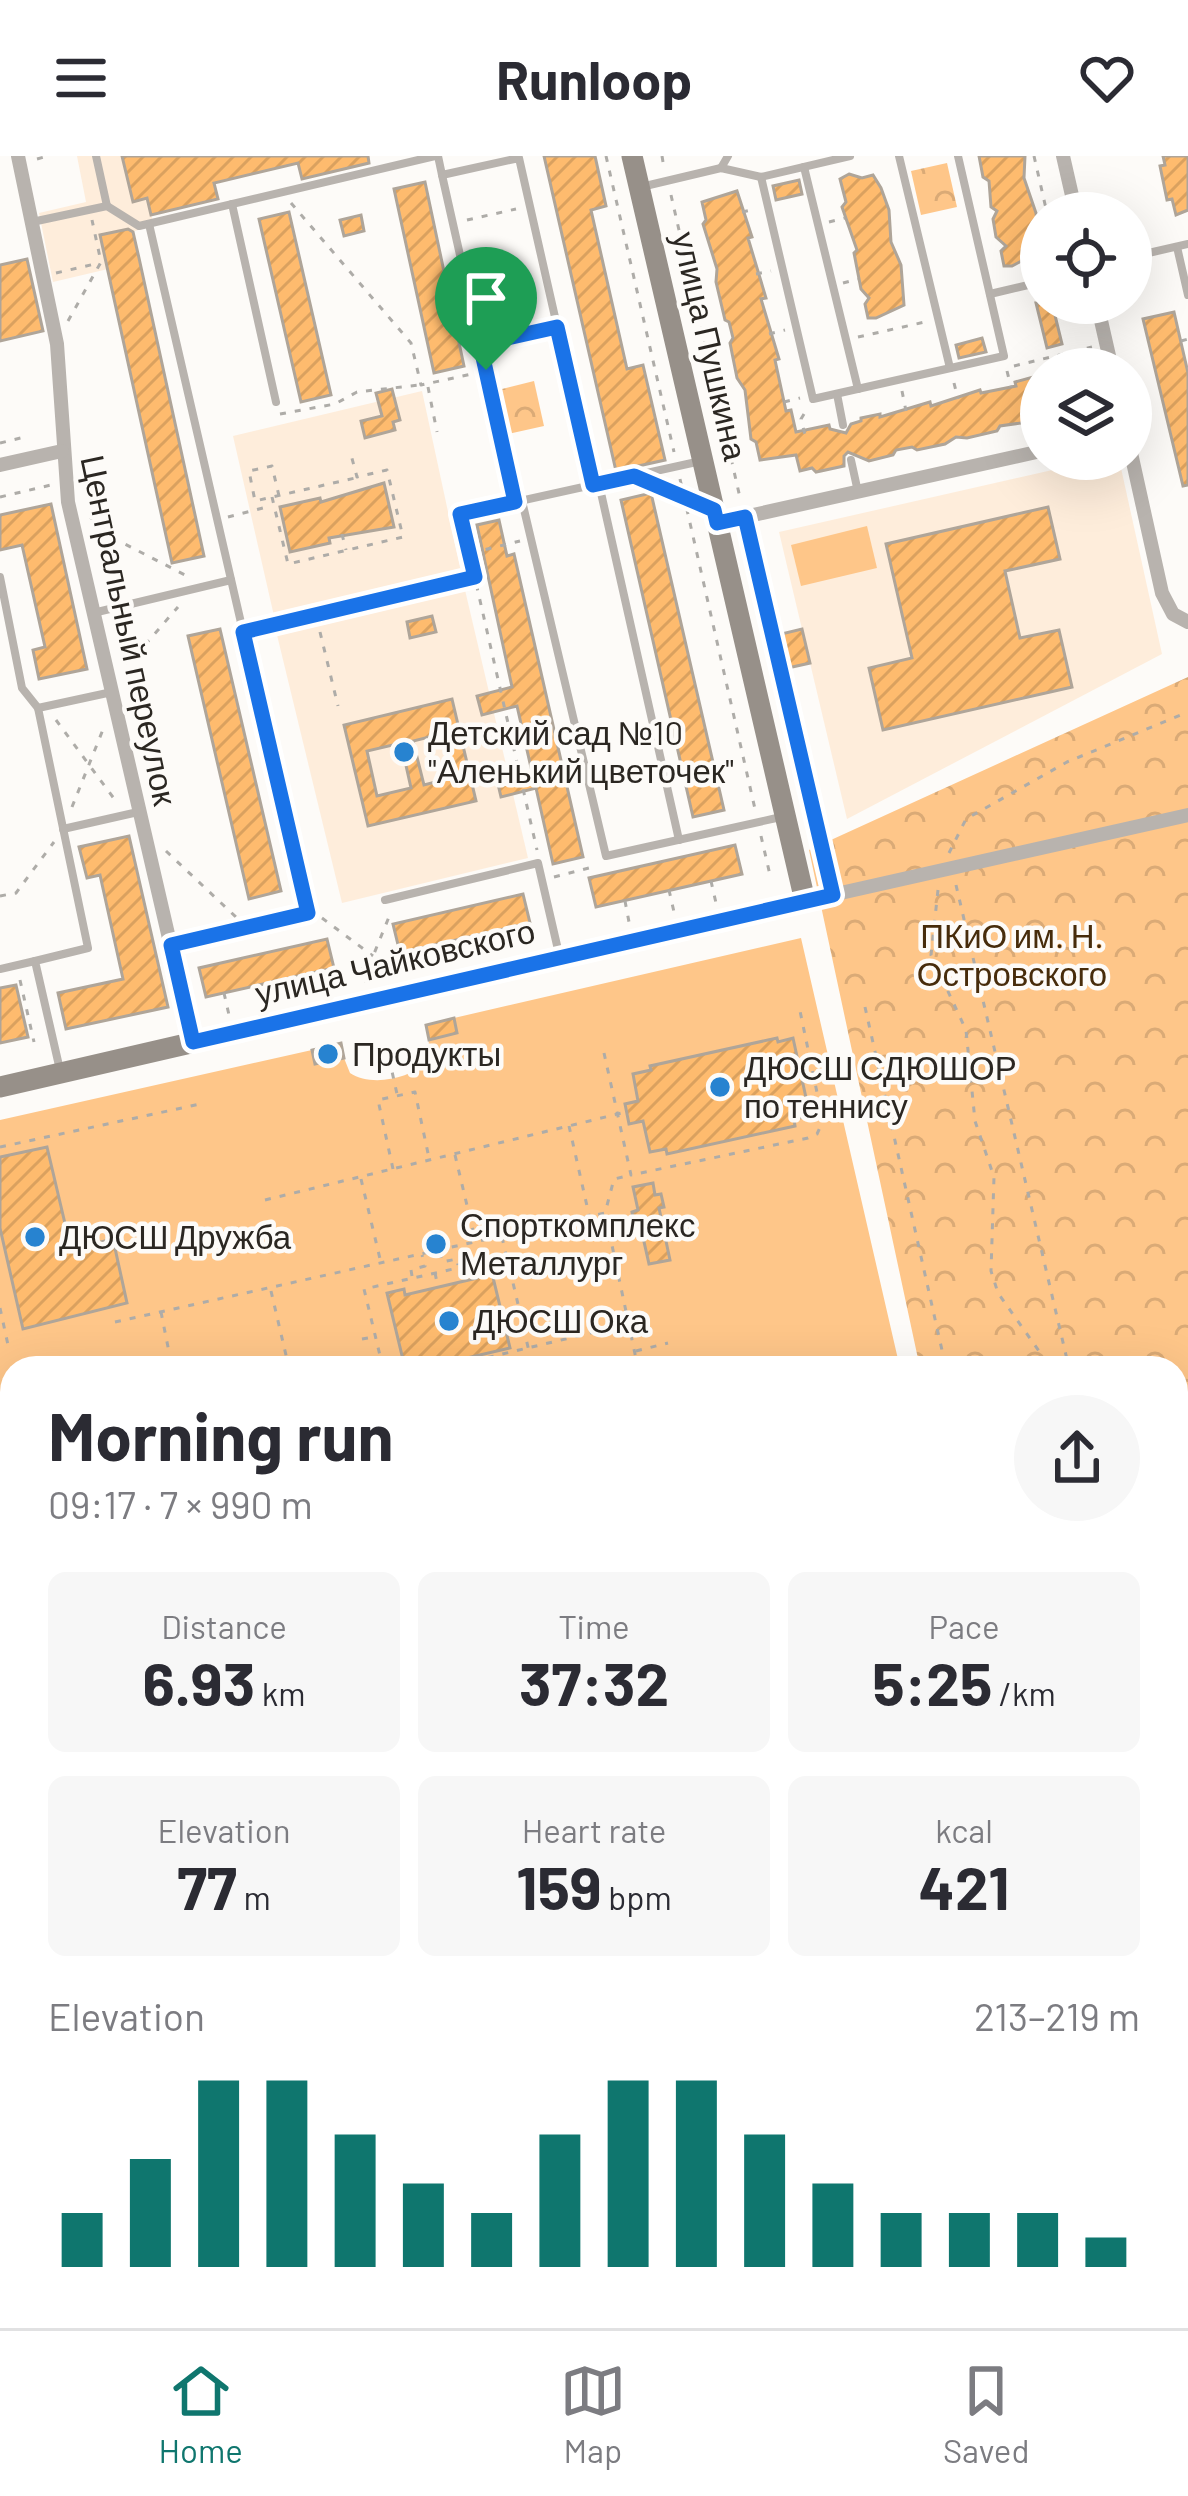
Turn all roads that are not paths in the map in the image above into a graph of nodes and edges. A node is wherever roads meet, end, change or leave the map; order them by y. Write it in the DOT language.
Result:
graph roads {
  1 [pos="18,156"];
  2 [pos="95,156"];
  3 [pos="436,156"];
  4 [pos="632,156"];
  5 [pos="728,156"];
  6 [pos="850,156"];
  7 [pos="899,156"];
  8 [pos="958,156"];
  9 [pos="1063,156"];
  10 [pos="805,167"];
  11 [pos="721,168"];
  12 [pos="442,175"];
  13 [pos="760,177"];
  14 [pos="639,188"];
  15 [pos="1071,192"];
  16 [pos="232,204"];
  17 [pos="107,206"];
  18 [pos="32,222"];
  19 [pos="149,224"];
  20 [pos="1188,244"];
  21 [pos="1177,247"];
  22 [pos="1152,252"];
  23 [pos="1020,287"];
  24 [pos="990,294"];
  25 [pos="1188,295"];
  26 [pos="557,327"];
  27 [pos="950,368"];
  28 [pos="858,389"];
  29 [pos="837,394"];
  30 [pos="277,402"];
  31 [pos="844,425"];
  32 [pos="62,451"];
  33 [pos="1020,456"];
  34 [pos="703,460"];
  35 [pos="851,460"];
  36 [pos="0,465"];
  37 [pos="1137,480"];
  38 [pos="596,484"];
  39 [pos="858,492"];
  40 [pos="519,501"];
  41 [pos="458,514"];
  42 [pos="716,517"];
  43 [pos="0,577"];
  44 [pos="231,580"];
  45 [pos="93,613"];
  46 [pos="1184,621"];
  47 [pos="112,692"];
  48 [pos="42,707"];
  49 [pos="133,813"];
  50 [pos="1188,815"];
  51 [pos="785,816"];
  52 [pos="63,829"];
  53 [pos="679,840"];
  54 [pos="385,900"];
  55 [pos="805,901"];
  56 [pos="171,945"];
  57 [pos="560,958"];
  58 [pos="35,961"];
  59 [pos="0,969"];
  60 [pos="193,1042"];
  61 [pos="61,1073"];
  62 [pos="0,1087"];
  1 -- 18 [label="street, Центральный переулок"];
  2 -- 17 [label="lane"];
  3 -- 12 [label="lane"];
  3 -- 16 [label="lane"];
  4 -- 14 [label="main road, улица Пушкина"];
  5 -- 11 [label="lane"];
  6 -- 10 [label="lane"];
  7 -- 27 [label="lane"];
  8 -- 24 [label="lane"];
  9 -- 15 [label="street"];
  10 -- 13 [label="lane"];
  10 -- 28 [label="lane"];
  11 -- 13 [label="lane"];
  11 -- 14 [label="lane"];
  12 -- 26 [label="lane"];
  12 -- 26 [label="lane"];
  13 -- 29 [label="lane"];
  14 -- 34 [label="main road, улица Пушкина"];
  16 -- 19 [label="lane"];
  16 -- 30 [label="lane"];
  17 -- 18 [label="lane"];
  17 -- 19 [label="lane"];
  18 -- 32 [label="street, Центральный переулок"];
  19 -- 44 [label="lane"];
  20 -- 21 [label="lane"];
  21 -- 22 [label="lane"];
  21 -- 25 [label="lane"];
  23 -- 24 [label="lane"];
  24 -- 27 [label="lane"];
  26 -- 38 [label="lane"];
  27 -- 28 [label="lane"];
  28 -- 29 [label="lane"];
  29 -- 31 [label="lane"];
  32 -- 36 [label="street"];
  32 -- 45 [label="street, Центральный переулок"];
  33 -- 39 [label="street"];
  34 -- 38 [label="lane"];
  34 -- 42 [label="main road, улица Пушкина"];
  35 -- 39 [label="lane"];
  37 -- 46 [label="street"];
  38 -- 40 [label="lane"];
  38 -- 53 [label="lane"];
  39 -- 42 [label="street"];
  40 -- 41 [label="lane"];
  40 -- 53 [label="lane"];
  42 -- 51 [label="main road, улица Пушкина"];
  43 -- 48 [label="lane"];
  44 -- 45 [label="lane"];
  44 -- 56 [label="lane"];
  45 -- 47 [label="street, Центральный переулок"];
  47 -- 48 [label="lane"];
  47 -- 49 [label="street, Центральный переулок"];
  48 -- 52 [label="lane"];
  49 -- 52 [label="lane"];
  49 -- 56 [label="street, Центральный переулок"];
  50 -- 55 [label="street"];
  51 -- 53 [label="lane"];
  51 -- 55 [label="main road, улица Пушкина"];
  52 -- 58 [label="lane"];
  54 -- 57 [label="lane"];
  55 -- 57 [label="main road, улица Чайковского"];
  56 -- 60 [label="street, Центральный переулок"];
  57 -- 60 [label="main road, улица Чайковского"];
  58 -- 59 [label="lane"];
  58 -- 61 [label="lane"];
  60 -- 61 [label="main road, улица Чайковского"];
  61 -- 62 [label="main road, улица Чайковского"];
}
